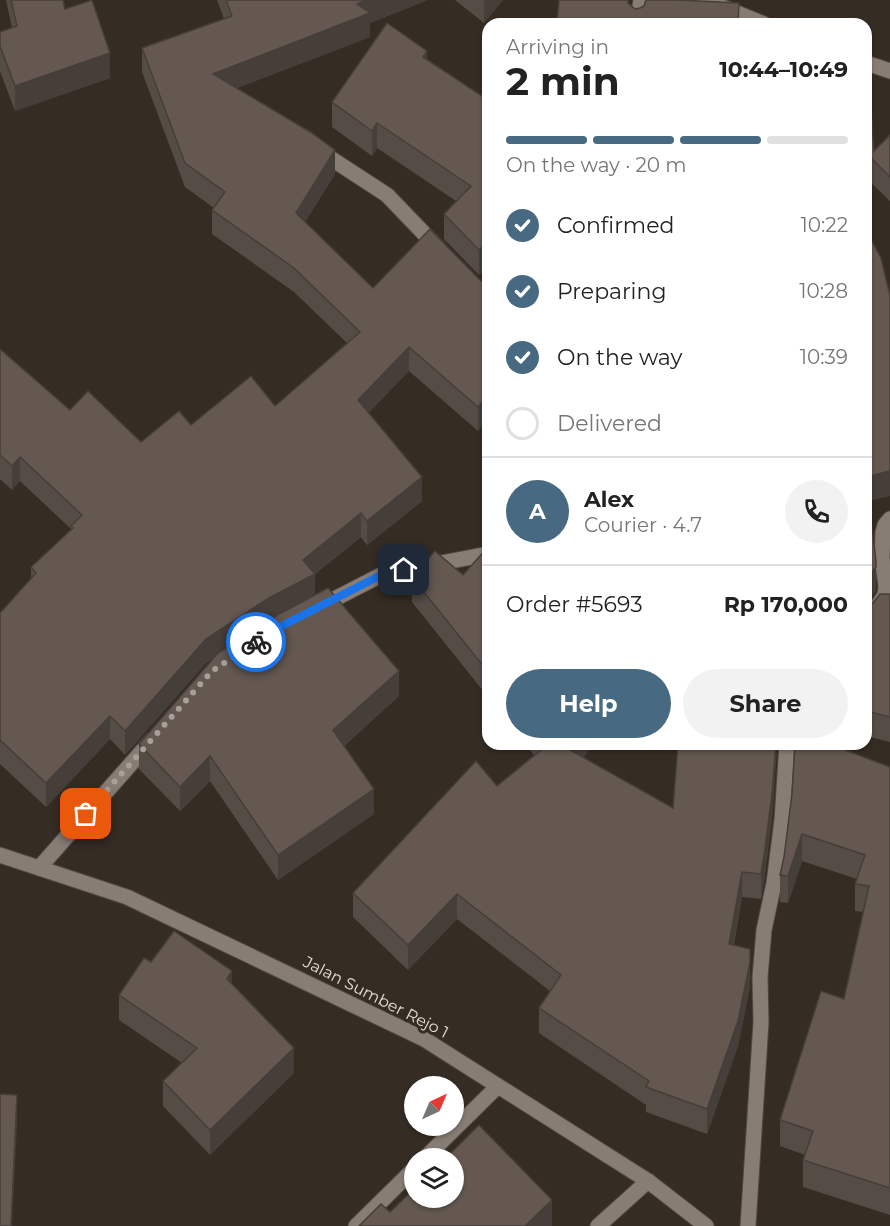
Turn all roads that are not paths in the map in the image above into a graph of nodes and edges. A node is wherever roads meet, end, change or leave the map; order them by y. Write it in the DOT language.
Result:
graph roads {
  1 [pos="641,0"];
  2 [pos="705,0"];
  3 [pos="638,18"];
  4 [pos="749,18"];
  5 [pos="872,65"];
  6 [pos="890,71"];
  7 [pos="307,141"];
  8 [pos="451,261"];
  9 [pos="890,519"];
  10 [pos="482,555"];
  11 [pos="872,614"];
  12 [pos="304,615"];
  13 [pos="165,724"];
  14 [pos="787,750"];
  15 [pos="0,855"];
  16 [pos="39,868"];
  17 [pos="498,1086"];
  18 [pos="435,1148"];
  19 [pos="404,1179"];
  20 [pos="648,1181"];
  21 [pos="356,1226"];
  22 [pos="598,1226"];
  23 [pos="706,1226"];
  24 [pos="748,1226"];
  1 -- 3 [label="street"];
  2 -- 4 [label="street"];
  5 -- 6 [label="street"];
  7 -- 8 [label="street"];
  9 -- 11 [label="street"];
  10 -- 12 [label="street"];
  13 -- 16 [label="street"];
  14 -- 24 [label="street"];
  15 -- 16 [label="street, Jalan Sumber Rejo 1"];
  16 -- 17 [label="street, Jalan Sumber Rejo 1"];
  17 -- 18 [label="street"];
  17 -- 20 [label="street, Jalan Sumber Rejo 1"];
  19 -- 21 [label="street"];
  20 -- 22 [label="street"];
  20 -- 23 [label="street, Jalan Sumber Rejo 1"];
}
